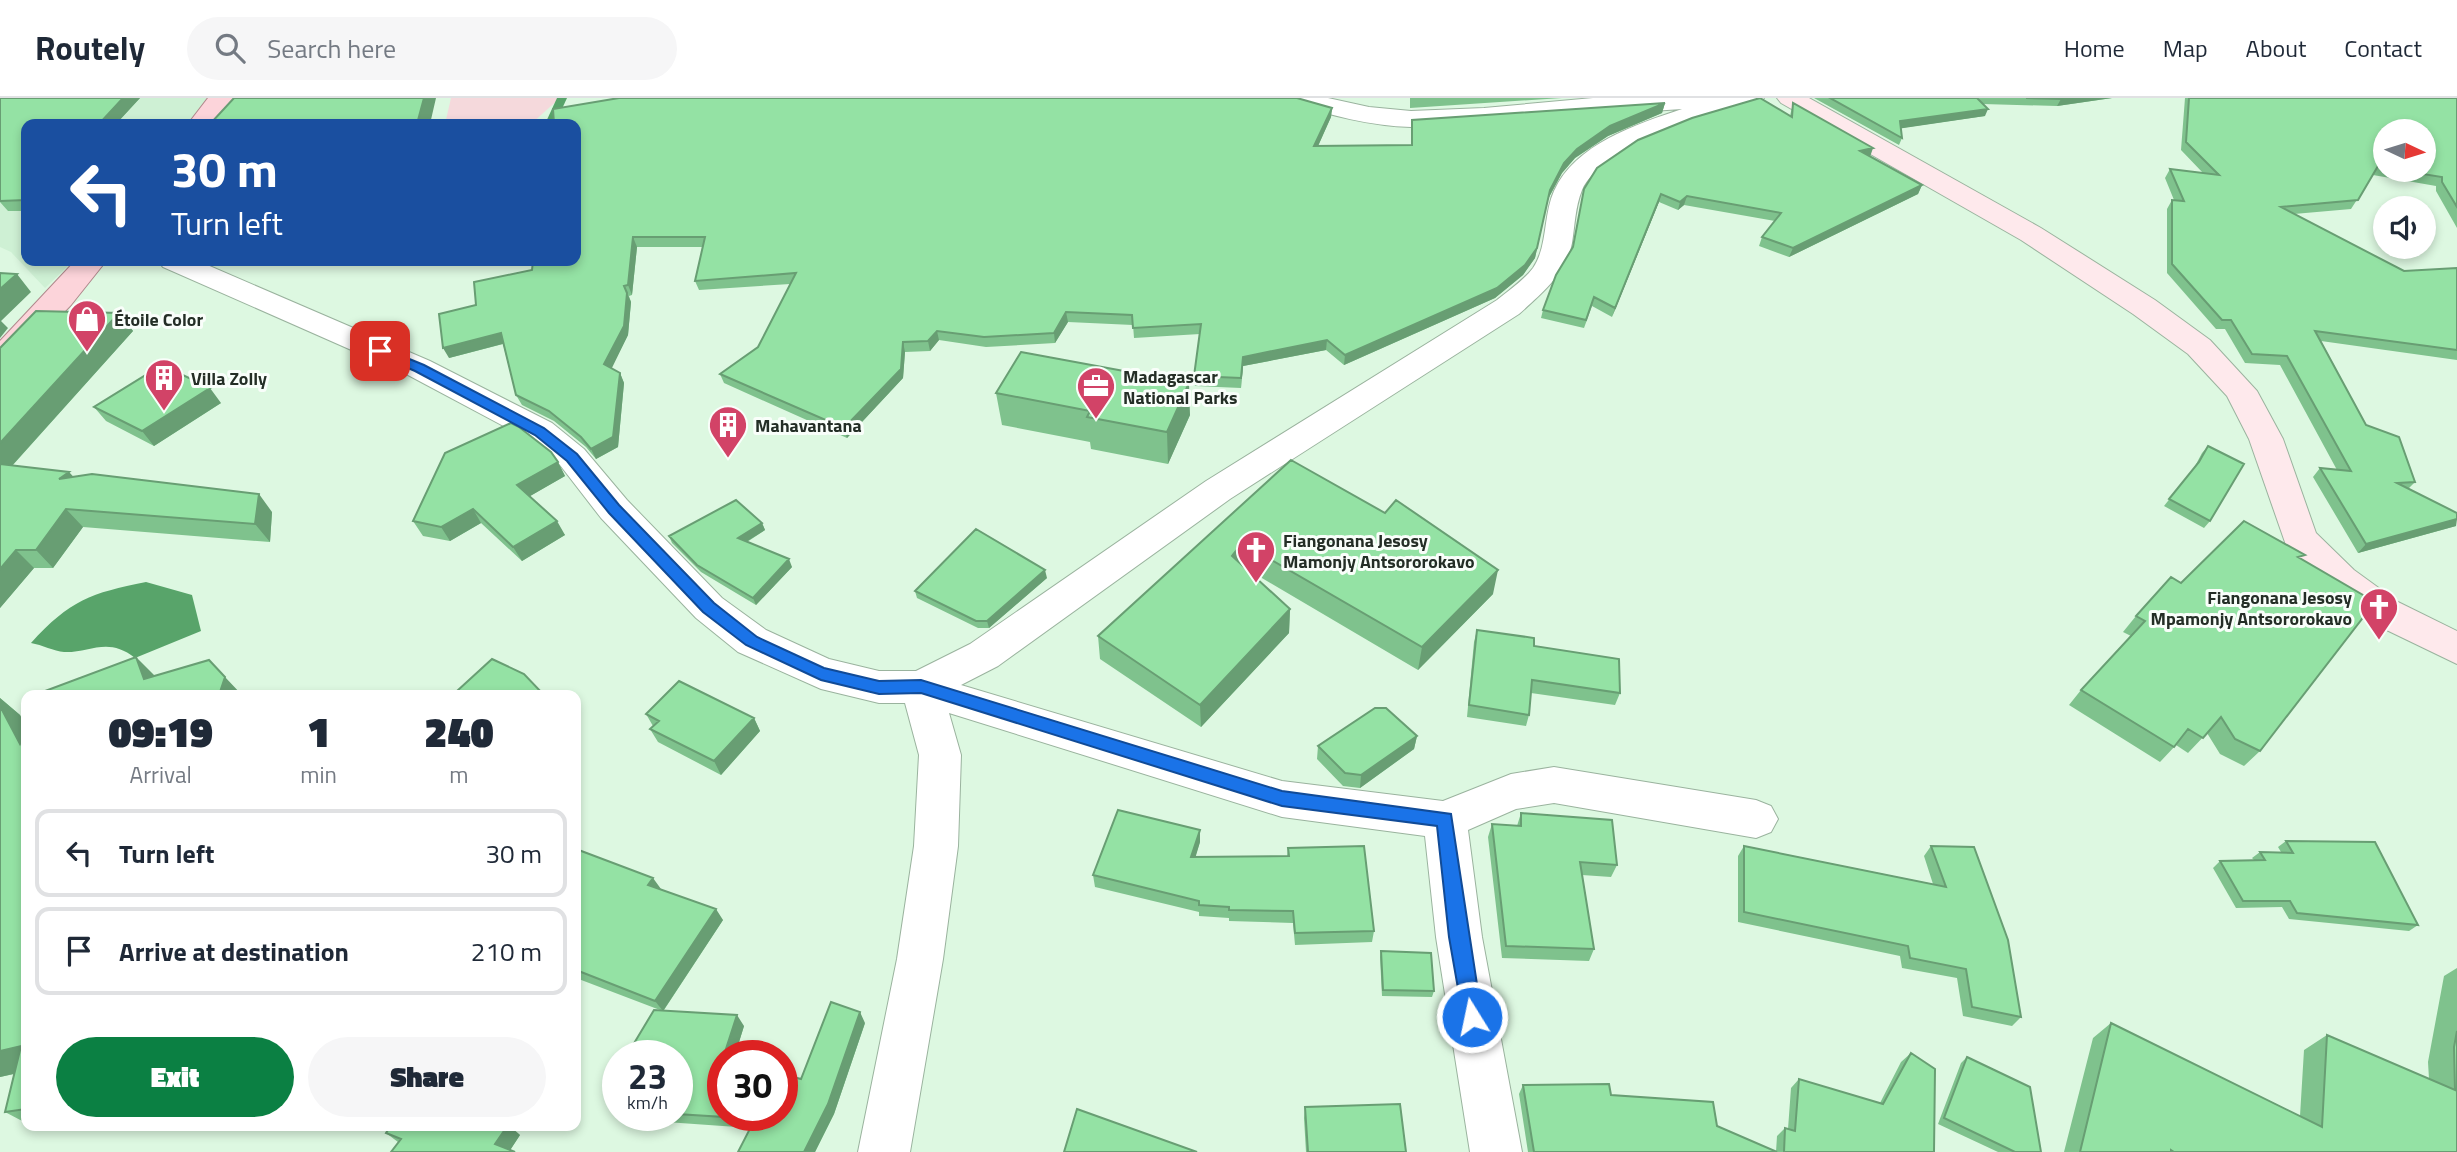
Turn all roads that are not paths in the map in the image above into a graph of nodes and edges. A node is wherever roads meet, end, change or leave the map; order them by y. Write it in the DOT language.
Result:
graph roads {
  1 [pos="222,98"];
  2 [pos="1300,98"];
  3 [pos="1790,98"];
  4 [pos="1738,101"];
  5 [pos="205,119"];
  6 [pos="87,266"];
  7 [pos="185,266"];
  8 [pos="0,360"];
  9 [pos="2457,649"];
  10 [pos="921,687"];
  11 [pos="1756,819"];
  12 [pos="1445,820"];
  13 [pos="884,1152"];
  14 [pos="1496,1152"];
  1 -- 5 [label="main road"];
  2 -- 4 [label="street"];
  3 -- 9 [label="street"];
  4 -- 10 [label="street"];
  6 -- 8 [label="main road"];
  7 -- 10 [label="street"];
  10 -- 12 [label="street"];
  10 -- 13 [label="street"];
  11 -- 12 [label="street"];
  12 -- 14 [label="street"];
}
